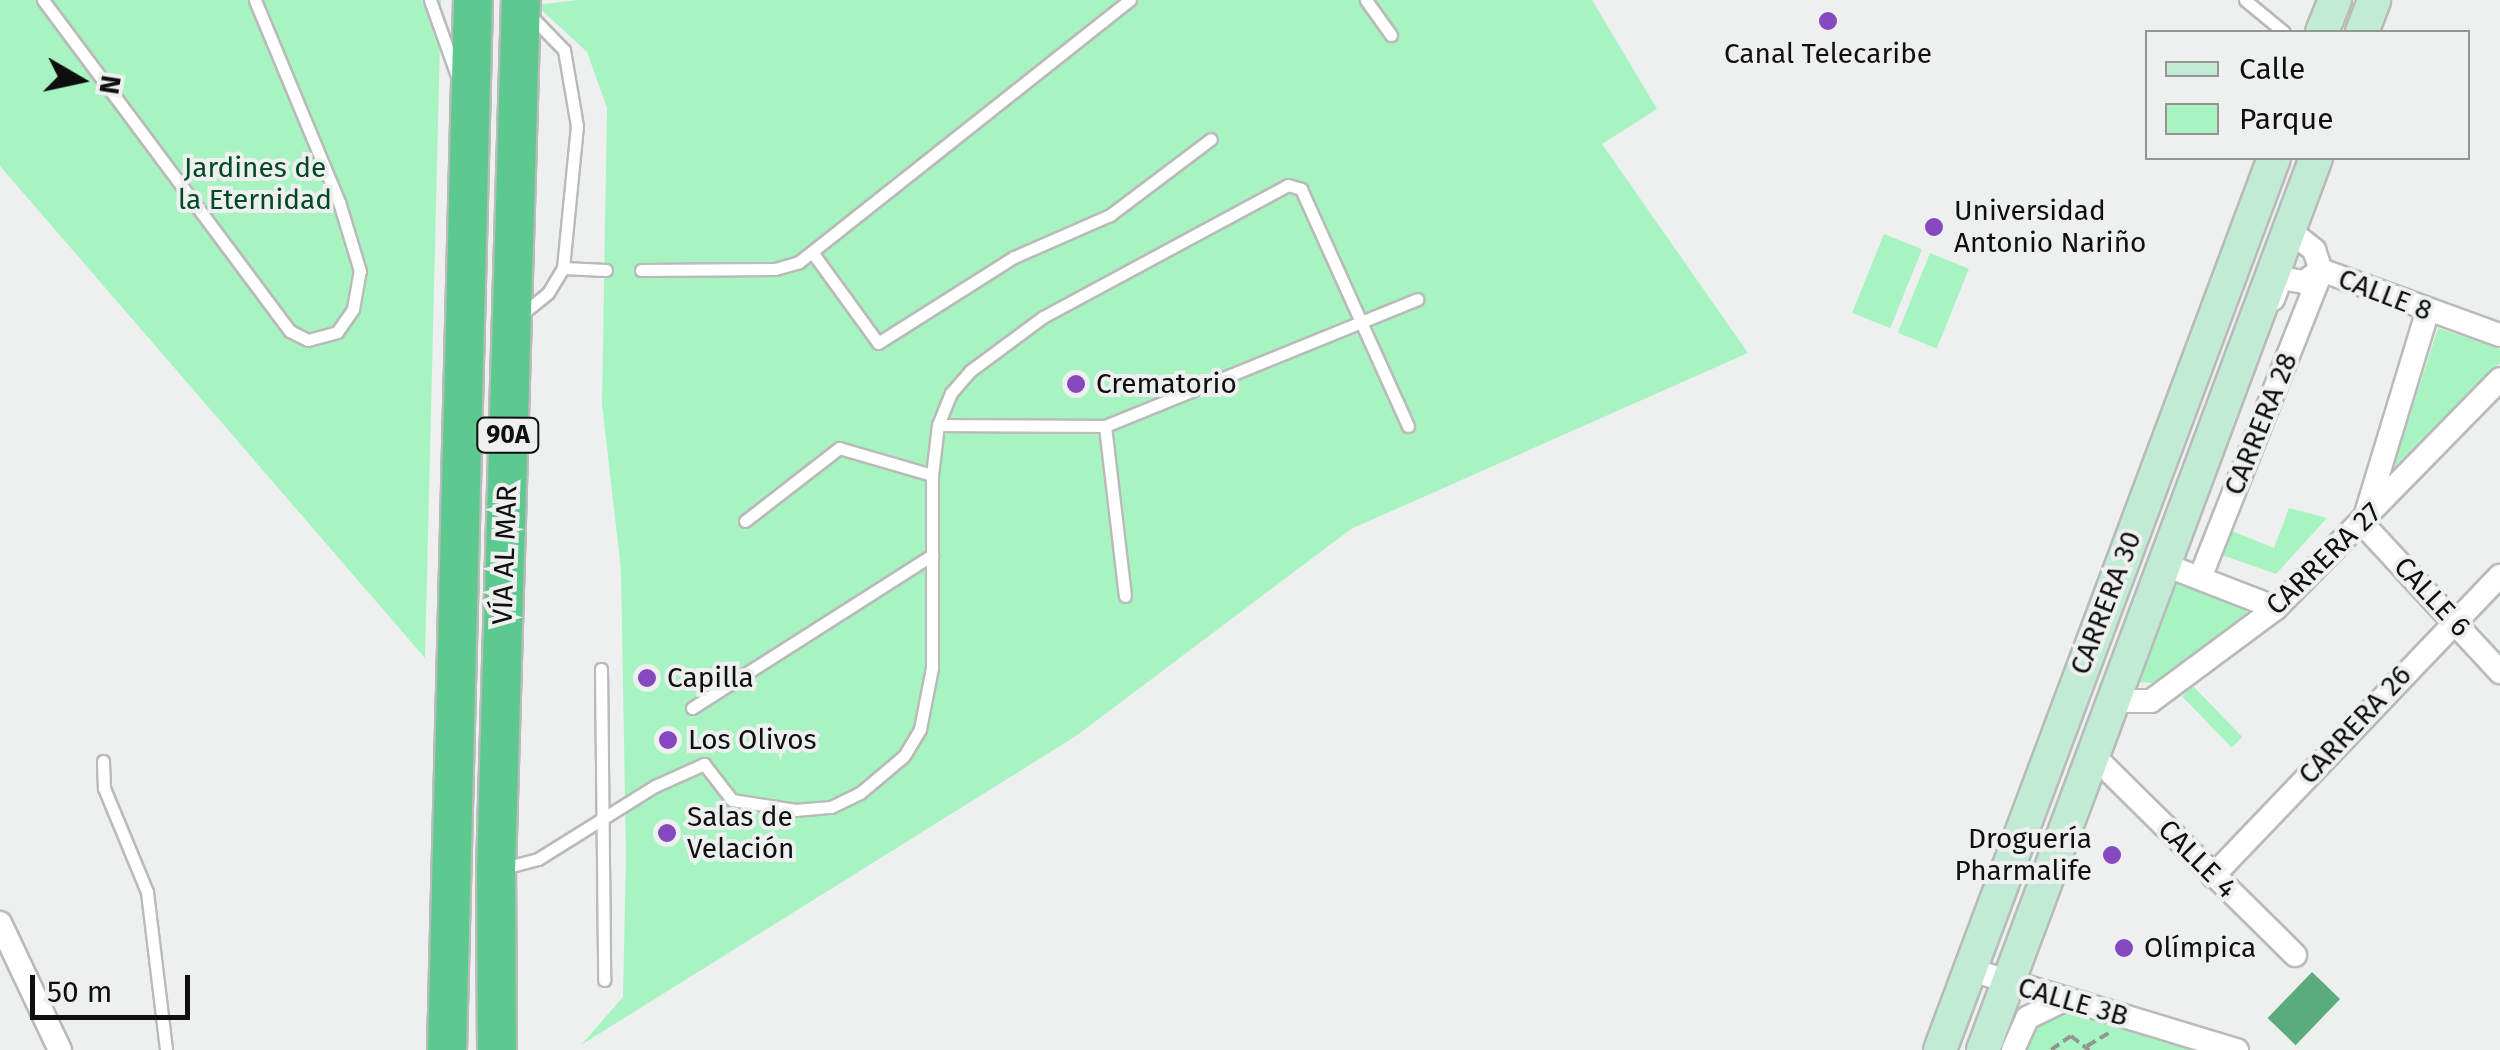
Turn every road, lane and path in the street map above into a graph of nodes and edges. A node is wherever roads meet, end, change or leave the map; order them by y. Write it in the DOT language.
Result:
graph roads {
  1 [pos="43,0"];
  2 [pos="255,0"];
  3 [pos="430,0"];
  4 [pos="473,0"];
  5 [pos="1130,0"];
  6 [pos="1366,0"];
  7 [pos="2245,0"];
  8 [pos="2335,0"];
  9 [pos="2374,0"];
  10 [pos="520,2"];
  11 [pos="2282,30"];
  12 [pos="2323,30"];
  13 [pos="2363,30"];
  14 [pos="1391,35"];
  15 [pos="470,116"];
  16 [pos="1211,138"];
  17 [pos="2273,160"];
  18 [pos="2315,160"];
  19 [pos="2290,232"];
  20 [pos="812,252"];
  21 [pos="562,268"];
  22 [pos="606,270"];
  23 [pos="641,270"];
  24 [pos="2321,270"];
  25 [pos="1417,299"];
  26 [pos="2428,313"];
  27 [pos="1359,320"];
  28 [pos="512,322"];
  29 [pos="2500,335"];
  30 [pos="2500,378"];
  31 [pos="938,425"];
  32 [pos="1105,426"];
  33 [pos="1408,426"];
  34 [pos="932,476"];
  35 [pos="745,520"];
  36 [pos="2363,524"];
  37 [pos="932,555"];
  38 [pos="2174,568"];
  39 [pos="2500,576"];
  40 [pos="2200,578"];
  41 [pos="1126,596"];
  42 [pos="2276,608"];
  43 [pos="2454,620"];
  44 [pos="600,669"];
  45 [pos="2500,672"];
  46 [pos="2124,700"];
  47 [pos="692,708"];
  48 [pos="102,761"];
  49 [pos="2101,762"];
  50 [pos="602,819"];
  51 [pos="496,871"];
  52 [pos="2213,876"];
  53 [pos="2042,886"];
  54 [pos="0,923"];
  55 [pos="2295,955"];
  56 [pos="1968,969"];
  57 [pos="604,980"];
  58 [pos="2006,982"];
  59 [pos="2066,999"];
  60 [pos="2117,1028"];
  61 [pos="1944,1039"];
  62 [pos="1993,1048"];
  63 [pos="2088,1048"];
  64 [pos="60,1050"];
  65 [pos="166,1050"];
  66 [pos="447,1050"];
  67 [pos="497,1050"];
  68 [pos="2050,1050"];
  69 [pos="2237,1050"];
  1 -- 2 [label="lane"];
  3 -- 15 [label="lane"];
  4 -- 15 [label="highway, VÍA AL MAR / 90A"];
  5 -- 20 [label="lane"];
  6 -- 14 [label="lane"];
  7 -- 11 [label="lane"];
  8 -- 12 [label="main road"];
  9 -- 13 [label="main road"];
  10 -- 21 [label="lane"];
  10 -- 28 [label="highway, VÍA AL MAR / 90A"];
  15 -- 66 [label="highway, VÍA AL MAR / 90A"];
  16 -- 20 [label="lane"];
  17 -- 56 [label="main road, CARRERA 30"];
  18 -- 19 [label="main road, CARRERA 30"];
  19 -- 24 [label="street, CALLE 8"];
  19 -- 53 [label="main road, CARRERA 30"];
  20 -- 23 [label="lane"];
  21 -- 22 [label="lane"];
  21 -- 28 [label="lane"];
  24 -- 26 [label="street, CALLE 8"];
  24 -- 40 [label="street, CARRERA 28"];
  24 -- 53 [label="street"];
  25 -- 27 [label="lane"];
  26 -- 29 [label="street, CALLE 8"];
  26 -- 36 [label="street"];
  27 -- 31 [label="lane"];
  27 -- 32 [label="lane"];
  27 -- 33 [label="lane"];
  28 -- 51 [label="highway, VÍA AL MAR / 90A"];
  30 -- 36 [label="street, CARRERA 27"];
  31 -- 32 [label="lane"];
  31 -- 34 [label="lane"];
  32 -- 41 [label="lane"];
  34 -- 35 [label="lane"];
  34 -- 37 [label="lane"];
  36 -- 42 [label="street, CARRERA 27"];
  36 -- 43 [label="street, CALLE 6"];
  37 -- 47 [label="lane"];
  37 -- 50 [label="lane"];
  38 -- 40 [label="street"];
  39 -- 43 [label="street, CARRERA 26"];
  40 -- 42 [label="street"];
  42 -- 46 [label="street, CARRERA 27"];
  43 -- 45 [label="street, CALLE 6"];
  43 -- 52 [label="street, CARRERA 26"];
  44 -- 50 [label="lane"];
  48 -- 65 [label="lane"];
  49 -- 52 [label="street, CALLE 4"];
  50 -- 51 [label="lane"];
  50 -- 57 [label="lane"];
  51 -- 67 [label="highway, VÍA AL MAR / 90A"];
  52 -- 55 [label="street, CALLE 4"];
  53 -- 58 [label="main road, CARRERA 30"];
  54 -- 64 [label="street"];
  56 -- 58 [label="street, CALLE 3B"];
  56 -- 61 [label="main road, CARRERA 30"];
  58 -- 59 [label="street, CALLE 3B"];
  58 -- 62 [label="main road, CARRERA 30"];
  59 -- 62 [label="street"];
  59 -- 69 [label="street, CALLE 3B"];
  60 -- 63 [label="path"];
  61 -- 62 [label="main road"];
  63 -- 68 [label="path"];
}
